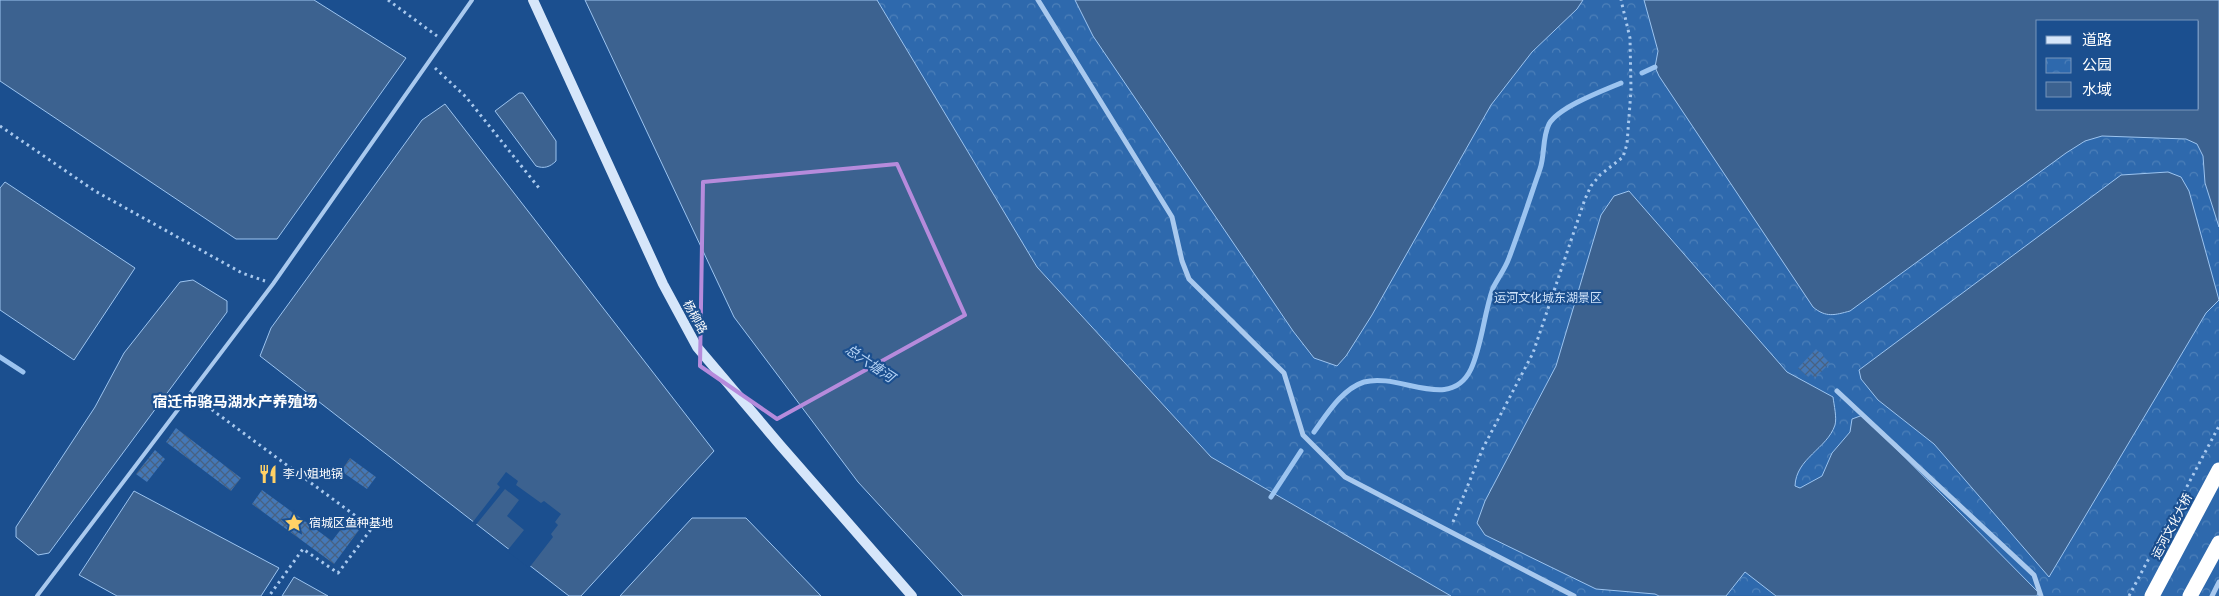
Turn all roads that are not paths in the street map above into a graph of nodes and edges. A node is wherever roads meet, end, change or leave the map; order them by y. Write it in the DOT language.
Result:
graph roads {
  1 [pos="472,0"];
  2 [pos="533,0"];
  3 [pos="1038,0"];
  4 [pos="1836,392"];
  5 [pos="2219,470"];
  6 [pos="2219,543"];
  7 [pos="2219,582"];
  8 [pos="37,596"];
  9 [pos="912,596"];
  10 [pos="1574,596"];
  11 [pos="2041,596"];
  12 [pos="2152,596"];
  13 [pos="2190,596"];
  14 [pos="2212,596"];
  1 -- 8 [label="lane"];
  2 -- 9 [label="street, 杨柳路"];
  3 -- 10 [label="street"];
  4 -- 11 [label="street"];
  5 -- 12 [label="highway, 运河文化大桥"];
  6 -- 13 [label="highway"];
  7 -- 14 [label="street"];
}
